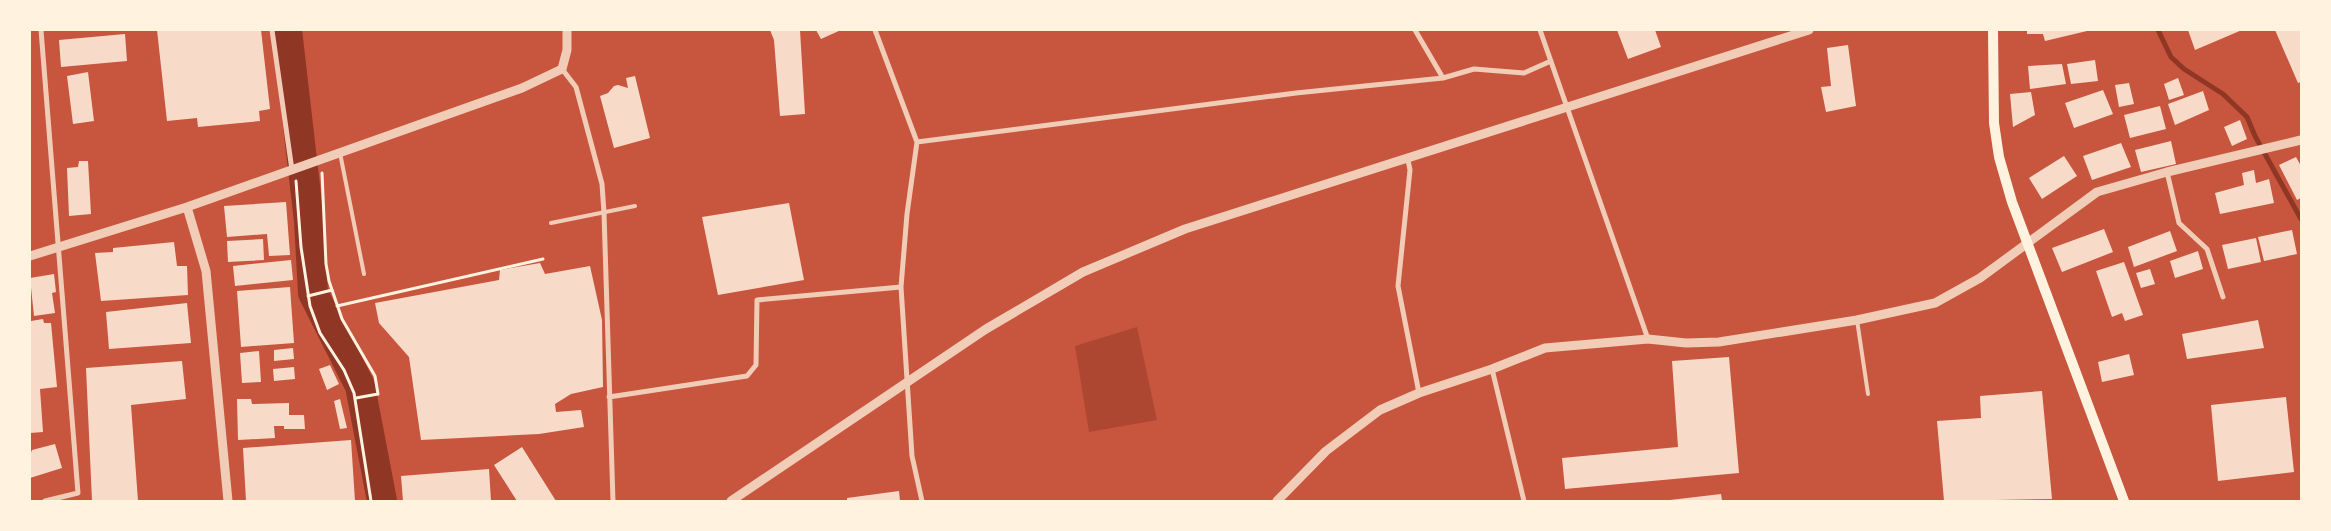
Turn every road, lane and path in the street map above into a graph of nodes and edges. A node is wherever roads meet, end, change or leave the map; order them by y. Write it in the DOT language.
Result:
graph roads {
  1 [pos="41,30"];
  2 [pos="272,30"];
  3 [pos="567,30"];
  4 [pos="875,30"];
  5 [pos="1415,30"];
  6 [pos="1540,30"];
  7 [pos="1810,30"];
  8 [pos="1993,30"];
  9 [pos="1551,61"];
  10 [pos="562,69"];
  11 [pos="1443,78"];
  12 [pos="1566,107"];
  13 [pos="2301,140"];
  14 [pos="917,142"];
  15 [pos="340,153"];
  16 [pos="1408,160"];
  17 [pos="292,170"];
  18 [pos="2166,172"];
  19 [pos="322,173"];
  20 [pos="296,181"];
  21 [pos="635,206"];
  22 [pos="187,207"];
  23 [pos="604,213"];
  24 [pos="550,223"];
  25 [pos="2028,242"];
  26 [pos="59,246"];
  27 [pos="30,256"];
  28 [pos="543,259"];
  29 [pos="364,274"];
  30 [pos="901,287"];
  31 [pos="331,290"];
  32 [pos="309,296"];
  33 [pos="2223,297"];
  34 [pos="337,306"];
  35 [pos="1857,320"];
  36 [pos="1648,339"];
  37 [pos="1492,369"];
  38 [pos="909,380"];
  39 [pos="1419,393"];
  40 [pos="1868,394"];
  41 [pos="609,397"];
  42 [pos="356,398"];
  43 [pos="2124,500"];
  44 [pos="45,501"];
  45 [pos="228,501"];
  46 [pos="372,501"];
  47 [pos="613,501"];
  48 [pos="731,501"];
  49 [pos="922,501"];
  50 [pos="1277,501"];
  51 [pos="1524,501"];
  1 -- 26 [label="street"];
  2 -- 17 [label="street"];
  3 -- 10 [label="street"];
  4 -- 14 [label="street"];
  5 -- 11 [label="street"];
  6 -- 9 [label="street"];
  7 -- 12 [label="street"];
  8 -- 25 [label="main road"];
  9 -- 11 [label="street"];
  9 -- 12 [label="street"];
  10 -- 15 [label="street"];
  10 -- 23 [label="street"];
  11 -- 14 [label="street"];
  12 -- 16 [label="street"];
  12 -- 36 [label="street"];
  13 -- 18 [label="street"];
  14 -- 30 [label="street"];
  15 -- 17 [label="street"];
  15 -- 29 [label="lane"];
  16 -- 38 [label="street"];
  16 -- 39 [label="street"];
  17 -- 22 [label="street"];
  18 -- 25 [label="street"];
  18 -- 33 [label="street"];
  19 -- 31 [label="path"];
  20 -- 32 [label="path"];
  21 -- 23 [label="lane"];
  22 -- 26 [label="street"];
  22 -- 45 [label="street"];
  23 -- 24 [label="lane"];
  23 -- 41 [label="street"];
  25 -- 35 [label="street"];
  25 -- 43 [label="main road"];
  26 -- 27 [label="street"];
  26 -- 44 [label="street"];
  28 -- 34 [label="path"];
  30 -- 38 [label="street"];
  30 -- 41 [label="street"];
  31 -- 32 [label="path"];
  31 -- 34 [label="path"];
  32 -- 42 [label="path"];
  34 -- 42 [label="path"];
  35 -- 36 [label="street"];
  35 -- 40 [label="lane"];
  36 -- 37 [label="street"];
  37 -- 39 [label="street"];
  37 -- 51 [label="street"];
  38 -- 48 [label="street"];
  38 -- 49 [label="street"];
  39 -- 50 [label="street"];
  41 -- 47 [label="street"];
  42 -- 46 [label="path"];
}
